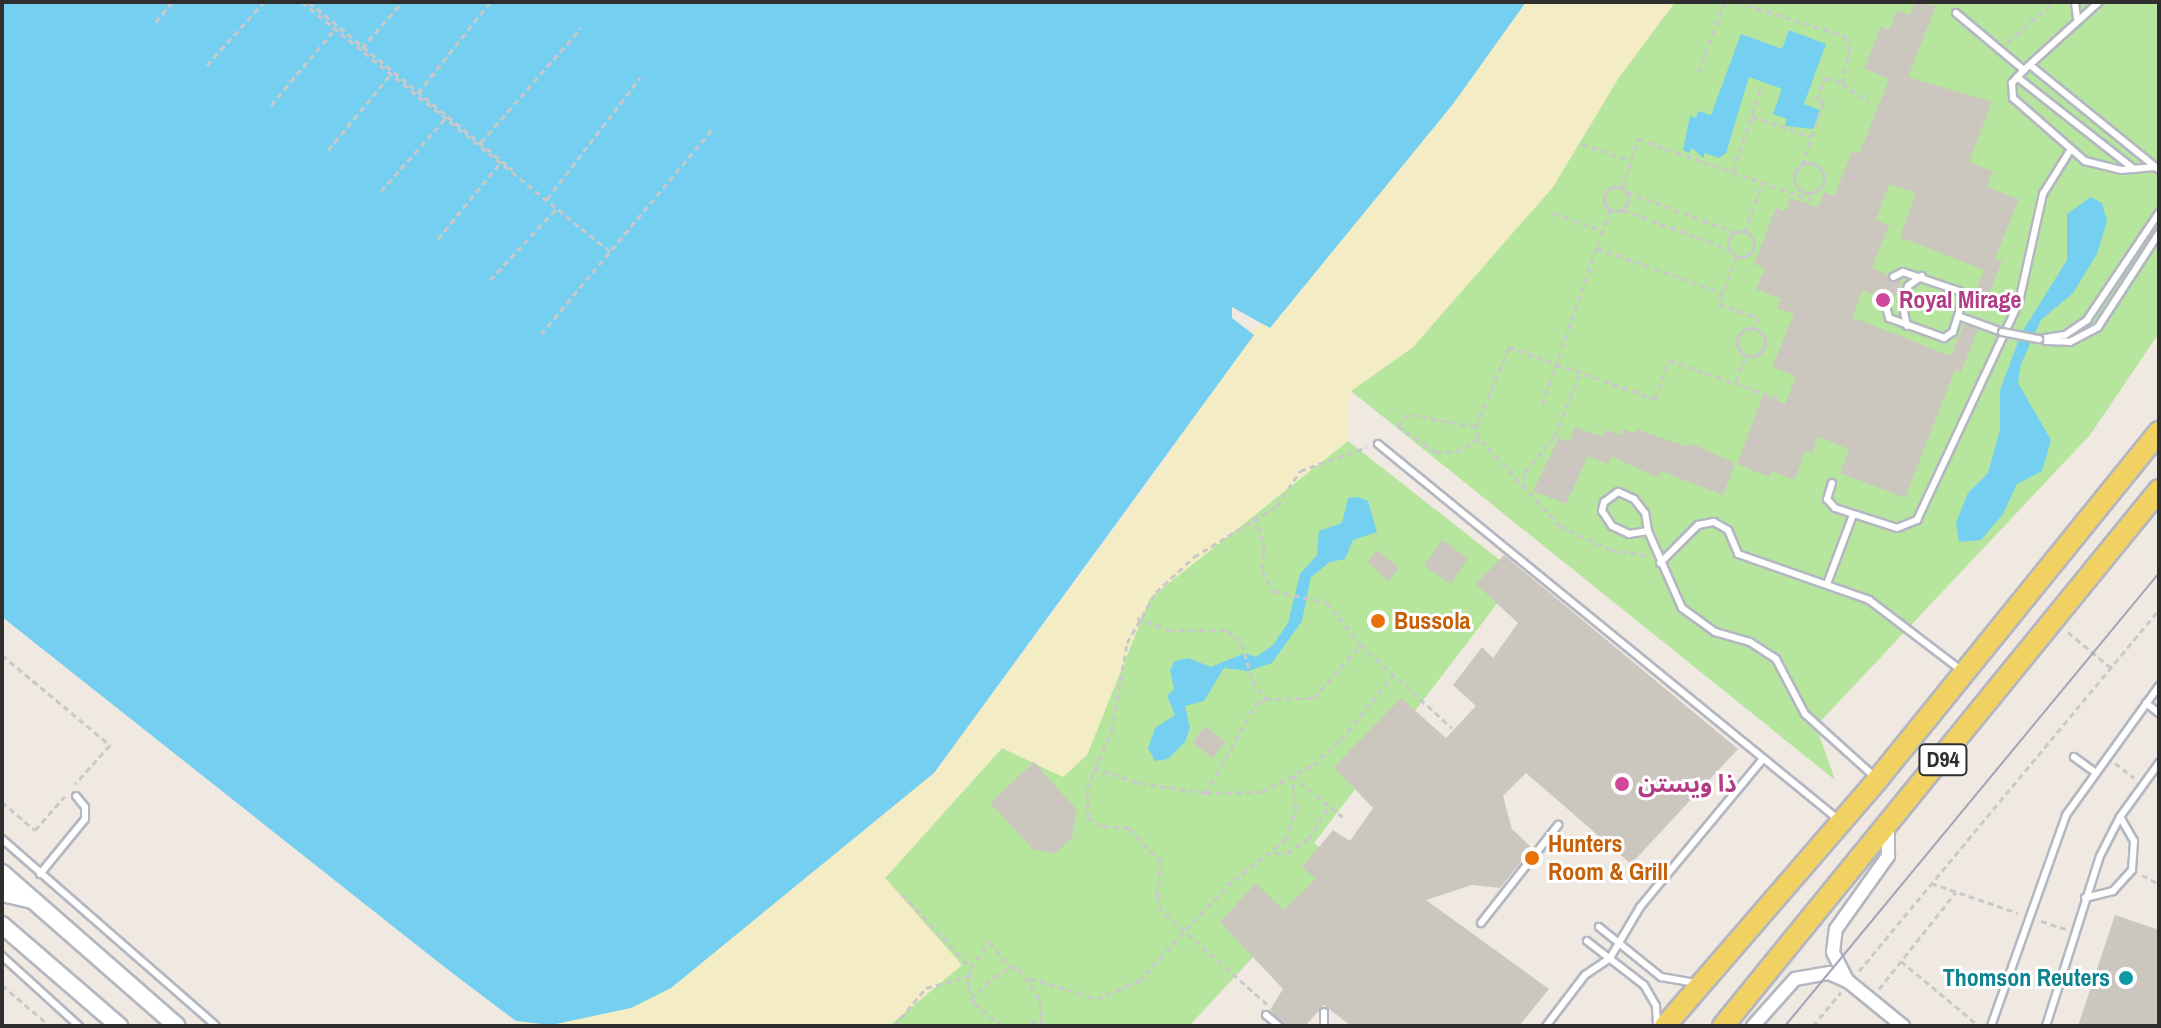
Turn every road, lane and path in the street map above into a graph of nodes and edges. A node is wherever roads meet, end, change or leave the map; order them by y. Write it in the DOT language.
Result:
graph roads {
  1 [pos="172,2"];
  2 [pos="264,2"];
  3 [pos="402,2"];
  4 [pos="490,2"];
  5 [pos="1725,2"];
  6 [pos="1737,2"];
  7 [pos="2075,2"];
  8 [pos="2099,2"];
  9 [pos="307,3"];
  10 [pos="2050,5"];
  11 [pos="1956,13"];
  12 [pos="2077,18"];
  13 [pos="156,22"];
  14 [pos="581,28"];
  15 [pos="335,29"];
  16 [pos="361,49"];
  17 [pos="2000,50"];
  18 [pos="207,65"];
  19 [pos="2027,68"];
  20 [pos="1698,72"];
  21 [pos="391,74"];
  22 [pos="2017,77"];
  23 [pos="640,78"];
  24 [pos="1842,83"];
  25 [pos="1761,88"];
  26 [pos="417,95"];
  27 [pos="1869,102"];
  28 [pos="271,105"];
  29 [pos="1752,116"];
  30 [pos="445,118"];
  31 [pos="714,127"];
  32 [pos="1812,137"];
  33 [pos="1582,144"];
  34 [pos="479,145"];
  35 [pos="2071,149"];
  36 [pos="328,150"];
  37 [pos="1630,160"];
  38 [pos="500,163"];
  39 [pos="1802,165"];
  40 [pos="2157,168"];
  41 [pos="2134,170"];
  42 [pos="1733,173"];
  43 [pos="1762,183"];
  44 [pos="1622,188"];
  45 [pos="381,191"];
  46 [pos="1627,192"];
  47 [pos="1803,195"];
  48 [pos="546,199"];
  49 [pos="1815,201"];
  50 [pos="557,208"];
  51 [pos="1610,210"];
  52 [pos="1623,210"];
  53 [pos="1554,213"];
  54 [pos="2159,213"];
  55 [pos="1603,231"];
  56 [pos="1745,232"];
  57 [pos="1736,233"];
  58 [pos="2159,233"];
  59 [pos="438,239"];
  60 [pos="605,246"];
  61 [pos="1597,248"];
  62 [pos="1729,249"];
  63 [pos="611,252"];
  64 [pos="1736,256"];
  65 [pos="1922,276"];
  66 [pos="1893,277"];
  67 [pos="490,280"];
  68 [pos="1723,293"];
  69 [pos="1884,300"];
  70 [pos="1958,316"];
  71 [pos="1907,326"];
  72 [pos="1755,328"];
  73 [pos="541,334"];
  74 [pos="2039,339"];
  75 [pos="1746,355"];
  76 [pos="1556,364"];
  77 [pos="1580,373"];
  78 [pos="1735,383"];
  79 [pos="1779,399"];
  80 [pos="1542,405"];
  81 [pos="1476,427"];
  82 [pos="2159,432"];
  83 [pos="1479,438"];
  84 [pos="1378,444"];
  85 [pos="1832,483"];
  86 [pos="1523,490"];
  87 [pos="2159,490"];
  88 [pos="1853,515"];
  89 [pos="1254,516"];
  90 [pos="1648,531"];
  91 [pos="1657,554"];
  92 [pos="1660,563"];
  93 [pos="1827,584"];
  94 [pos="2159,610"];
  95 [pos="1137,618"];
  96 [pos="2056,622"];
  97 [pos="1361,645"];
  98 [pos="2,655"];
  99 [pos="2111,668"];
  100 [pos="1964,673"];
  101 [pos="1393,675"];
  102 [pos="2159,686"];
  103 [pos="1266,699"];
  104 [pos="2146,703"];
  105 [pos="2159,713"];
  106 [pos="1452,728"];
  107 [pos="2105,755"];
  108 [pos="2074,757"];
  109 [pos="1763,759"];
  110 [pos="2159,763"];
  111 [pos="1093,768"];
  112 [pos="2093,771"];
  113 [pos="1292,776"];
  114 [pos="1878,779"];
  115 [pos="2143,785"];
  116 [pos="1206,793"];
  117 [pos="76,796"];
  118 [pos="2,802"];
  119 [pos="1328,808"];
  120 [pos="1343,817"];
  121 [pos="2120,817"];
  122 [pos="1842,822"];
  123 [pos="1558,825"];
  124 [pos="1888,828"];
  125 [pos="2,839"];
  126 [pos="1275,853"];
  127 [pos="2132,870"];
  128 [pos="2,873"];
  129 [pos="40,874"];
  130 [pos="1931,883"];
  131 [pos="2159,884"];
  132 [pos="1956,892"];
  133 [pos="2,893"];
  134 [pos="902,894"];
  135 [pos="2085,898"];
  136 [pos="29,899"];
  137 [pos="2029,917"];
  138 [pos="1481,923"];
  139 [pos="2,925"];
  140 [pos="1599,927"];
  141 [pos="1184,931"];
  142 [pos="2075,932"];
  143 [pos="1587,941"];
  144 [pos="1620,945"];
  145 [pos="2,956"];
  146 [pos="1610,958"];
  147 [pos="1901,961"];
  148 [pos="1011,967"];
  149 [pos="971,968"];
  150 [pos="970,976"];
  151 [pos="1030,978"];
  152 [pos="1702,982"];
  153 [pos="1849,982"];
  154 [pos="2,985"];
  155 [pos="971,999"];
  156 [pos="1870,1000"];
  157 [pos="1324,1012"];
  158 [pos="1266,1015"];
  159 [pos="1043,1019"];
  160 [pos="50,1026"];
  161 [pos="79,1026"];
  162 [pos="119,1026"];
  163 [pos="177,1026"];
  164 [pos="216,1026"];
  165 [pos="894,1026"];
  166 [pos="1002,1026"];
  167 [pos="1021,1026"];
  168 [pos="1042,1026"];
  169 [pos="1279,1026"];
  170 [pos="1324,1026"];
  171 [pos="1546,1026"];
  172 [pos="1657,1026"];
  173 [pos="1665,1026"];
  174 [pos="1723,1026"];
  175 [pos="1753,1026"];
  176 [pos="1813,1026"];
  177 [pos="1903,1026"];
  178 [pos="1978,1026"];
  179 [pos="1991,1026"];
  180 [pos="2046,1026"];
  1 -- 13 [label="path"];
  2 -- 18 [label="path"];
  3 -- 16 [label="path"];
  4 -- 26 [label="path"];
  5 -- 20 [label="path"];
  6 -- 24 [label="path"];
  7 -- 12 [label="lane"];
  8 -- 12 [label="lane"];
  9 -- 15 [label="path"];
  9 -- 60 [label="path"];
  10 -- 17 [label="path"];
  11 -- 17 [label="lane"];
  12 -- 19 [label="lane"];
  14 -- 34 [label="path"];
  15 -- 16 [label="path"];
  15 -- 28 [label="path"];
  16 -- 21 [label="path"];
  17 -- 19 [label="lane"];
  19 -- 22 [label="lane"];
  19 -- 40 [label="lane"];
  21 -- 26 [label="path"];
  21 -- 36 [label="path"];
  22 -- 35 [label="lane"];
  22 -- 41 [label="lane"];
  23 -- 48 [label="path"];
  24 -- 27 [label="path"];
  24 -- 32 [label="path"];
  25 -- 29 [label="path"];
  26 -- 30 [label="path"];
  29 -- 32 [label="path"];
  29 -- 42 [label="path"];
  30 -- 34 [label="path"];
  30 -- 45 [label="path"];
  31 -- 63 [label="path"];
  32 -- 39 [label="path"];
  33 -- 37 [label="path"];
  34 -- 38 [label="path"];
  35 -- 41 [label="lane"];
  35 -- 88 [label="lane"];
  37 -- 42 [label="path"];
  37 -- 44 [label="path"];
  38 -- 48 [label="path"];
  38 -- 59 [label="path"];
  39 -- 47 [label="path"];
  39 -- 47 [label="path"];
  40 -- 41 [label="lane"];
  42 -- 43 [label="path"];
  43 -- 47 [label="path"];
  43 -- 56 [label="path"];
  44 -- 46 [label="path"];
  44 -- 51 [label="path"];
  46 -- 52 [label="path"];
  46 -- 57 [label="path"];
  47 -- 49 [label="path"];
  48 -- 50 [label="path"];
  50 -- 63 [label="path"];
  50 -- 67 [label="path"];
  51 -- 52 [label="path"];
  51 -- 55 [label="path"];
  52 -- 62 [label="path"];
  53 -- 55 [label="path"];
  54 -- 74 [label="lane"];
  55 -- 61 [label="path"];
  56 -- 57 [label="path"];
  56 -- 64 [label="path"];
  57 -- 62 [label="path"];
  58 -- 74 [label="lane"];
  61 -- 68 [label="path"];
  61 -- 76 [label="path"];
  62 -- 64 [label="path"];
  63 -- 73 [label="path"];
  64 -- 68 [label="path"];
  65 -- 66 [label="lane"];
  65 -- 70 [label="lane"];
  65 -- 71 [label="lane"];
  68 -- 72 [label="path"];
  69 -- 71 [label="lane"];
  70 -- 71 [label="lane"];
  70 -- 74 [label="lane, bridge"];
  72 -- 75 [label="path"];
  72 -- 75 [label="path"];
  75 -- 78 [label="path"];
  76 -- 77 [label="path"];
  76 -- 80 [label="path"];
  76 -- 81 [label="path"];
  77 -- 78 [label="path"];
  77 -- 86 [label="path"];
  78 -- 79 [label="path"];
  81 -- 83 [label="path"];
  81 -- 83 [label="path"];
  82 -- 100 [label="main road, D94"];
  83 -- 86 [label="path"];
  84 -- 89 [label="path"];
  84 -- 109 [label="lane"];
  85 -- 88 [label="lane"];
  86 -- 91 [label="path"];
  87 -- 96 [label="main road, D94"];
  88 -- 93 [label="lane"];
  89 -- 95 [label="path"];
  89 -- 97 [label="path"];
  90 -- 90 [label="lane"];
  90 -- 91 [label="lane"];
  91 -- 92 [label="lane"];
  92 -- 93 [label="lane"];
  92 -- 114 [label="lane"];
  93 -- 100 [label="lane"];
  94 -- 99 [label="path"];
  95 -- 103 [label="path"];
  95 -- 111 [label="path"];
  96 -- 99 [label="path"];
  96 -- 124 [label="main road, D94"];
  97 -- 101 [label="path"];
  97 -- 103 [label="path"];
  98 -- 118 [label="path"];
  99 -- 130 [label="path"];
  100 -- 114 [label="main road, D94"];
  101 -- 106 [label="path"];
  101 -- 113 [label="path"];
  102 -- 104 [label="lane"];
  103 -- 116 [label="path"];
  104 -- 105 [label="lane"];
  104 -- 107 [label="lane"];
  107 -- 112 [label="lane"];
  107 -- 115 [label="path"];
  108 -- 112 [label="lane"];
  109 -- 122 [label="lane"];
  109 -- 144 [label="lane"];
  110 -- 115 [label="lane"];
  111 -- 116 [label="path"];
  111 -- 141 [label="path"];
  112 -- 137 [label="lane"];
  113 -- 116 [label="path"];
  113 -- 119 [label="path"];
  113 -- 126 [label="path"];
  114 -- 122 [label="main road, D94"];
  115 -- 121 [label="lane"];
  117 -- 129 [label="lane"];
  119 -- 120 [label="path"];
  119 -- 126 [label="path"];
  121 -- 127 [label="lane"];
  121 -- 135 [label="lane"];
  122 -- 152 [label="main road, D94"];
  123 -- 138 [label="lane"];
  124 -- 153 [label="street"];
  124 -- 174 [label="main road, D94"];
  125 -- 129 [label="lane"];
  126 -- 141 [label="path"];
  127 -- 131 [label="path"];
  127 -- 135 [label="lane"];
  128 -- 136 [label="street"];
  129 -- 164 [label="lane"];
  130 -- 132 [label="path"];
  130 -- 153 [label="path"];
  132 -- 137 [label="path"];
  132 -- 147 [label="path"];
  133 -- 136 [label="street"];
  134 -- 149 [label="path"];
  135 -- 142 [label="lane"];
  136 -- 163 [label="street"];
  137 -- 142 [label="path"];
  137 -- 179 [label="lane"];
  139 -- 162 [label="street"];
  140 -- 144 [label="lane"];
  141 -- 151 [label="path"];
  141 -- 158 [label="path"];
  142 -- 180 [label="lane"];
  143 -- 146 [label="lane"];
  144 -- 146 [label="lane"];
  144 -- 152 [label="lane"];
  145 -- 161 [label="lane"];
  146 -- 171 [label="lane"];
  146 -- 172 [label="lane"];
  147 -- 156 [label="path"];
  147 -- 178 [label="path"];
  148 -- 149 [label="path"];
  148 -- 151 [label="path"];
  148 -- 155 [label="path"];
  149 -- 150 [label="path"];
  150 -- 155 [label="path"];
  150 -- 165 [label="path"];
  151 -- 159 [label="path"];
  152 -- 173 [label="main road, D94"];
  153 -- 156 [label="street"];
  153 -- 175 [label="street"];
  153 -- 176 [label="path"];
  154 -- 160 [label="path"];
  155 -- 166 [label="path"];
  156 -- 177 [label="street"];
  157 -- 170 [label="lane"];
  158 -- 169 [label="lane"];
  159 -- 167 [label="path"];
  159 -- 168 [label="path"];
}
